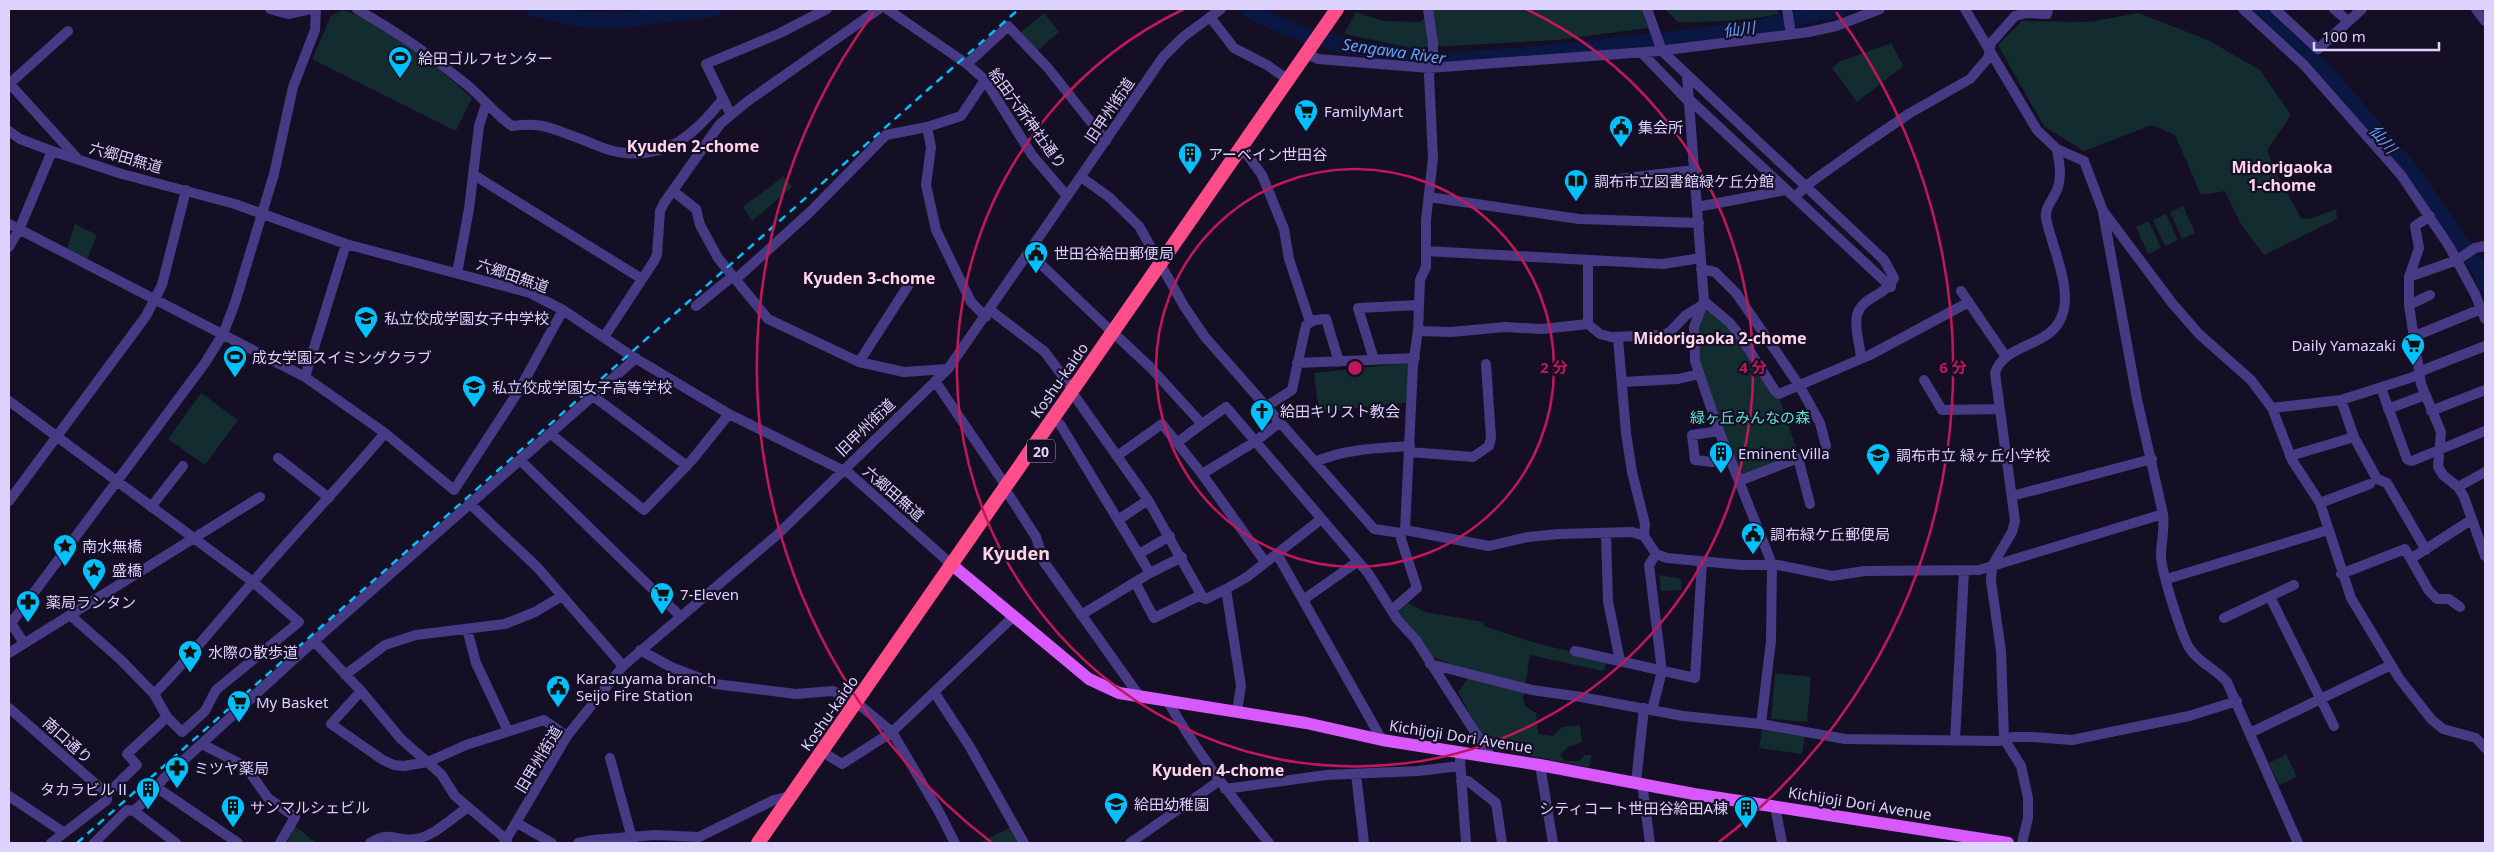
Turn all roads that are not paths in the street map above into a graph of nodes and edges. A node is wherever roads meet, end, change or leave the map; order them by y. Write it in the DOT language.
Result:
graph roads {
  1 [pos="270,9"];
  2 [pos="311,9"];
  3 [pos="316,9"];
  4 [pos="357,9"];
  5 [pos="827,9"];
  6 [pos="879,9"];
  7 [pos="888,9"];
  8 [pos="1221,9"];
  9 [pos="1337,9"];
  10 [pos="1347,9"];
  11 [pos="1428,9"];
  12 [pos="1647,9"];
  13 [pos="1880,9"];
  14 [pos="1965,9"];
  15 [pos="2048,9"];
  16 [pos="2243,9"];
  17 [pos="2276,9"];
  18 [pos="2334,9"];
  19 [pos="2362,9"];
  20 [pos="2476,9"];
  21 [pos="1787,10"];
  22 [pos="1210,17"];
  23 [pos="2348,21"];
  24 [pos="2485,21"];
  25 [pos="68,31"];
  26 [pos="1790,31"];
  27 [pos="1326,33"];
  28 [pos="1661,48"];
  29 [pos="1312,53"];
  30 [pos="1642,53"];
  31 [pos="1990,54"];
  32 [pos="966,64"];
  33 [pos="1431,65"];
  34 [pos="1687,76"];
  35 [pos="1288,79"];
  36 [pos="985,80"];
  37 [pos="9,83"];
  38 [pos="723,99"];
  39 [pos="1688,101"];
  40 [pos="486,104"];
  41 [pos="731,115"];
  42 [pos="927,127"];
  43 [pos="9,131"];
  44 [pos="1106,141"];
  45 [pos="2057,149"];
  46 [pos="52,151"];
  47 [pos="1246,153"];
  48 [pos="1772,154"];
  49 [pos="79,159"];
  50 [pos="1761,166"];
  51 [pos="1694,170"];
  52 [pos="474,175"];
  53 [pos="1081,177"];
  54 [pos="1602,181"];
  55 [pos="1807,185"];
  56 [pos="186,190"];
  57 [pos="1786,190"];
  58 [pos="673,191"];
  59 [pos="1067,196"];
  60 [pos="1429,197"];
  61 [pos="1795,197"];
  62 [pos="1698,207"];
  63 [pos="2103,211"];
  64 [pos="261,214"];
  65 [pos="2430,216"];
  66 [pos="1699,222"];
  67 [pos="9,224"];
  68 [pos="19,230"];
  69 [pos="346,244"];
  70 [pos="2485,246"];
  71 [pos="9,247"];
  72 [pos="1426,251"];
  73 [pos="1029,253"];
  74 [pos="1701,258"];
  75 [pos="2459,259"];
  76 [pos="1588,260"];
  77 [pos="1162,268"];
  78 [pos="1702,269"];
  79 [pos="457,273"];
  80 [pos="735,277"];
  81 [pos="2409,277"];
  82 [pos="913,278"];
  83 [pos="642,279"];
  84 [pos="1890,287"];
  85 [pos="1961,291"];
  86 [pos="2430,295"];
  87 [pos="155,299"];
  88 [pos="1969,302"];
  89 [pos="1702,303"];
  90 [pos="1419,305"];
  91 [pos="2408,305"];
  92 [pos="696,306"];
  93 [pos="2481,309"];
  94 [pos="562,310"];
  95 [pos="988,313"];
  96 [pos="2485,319"];
  97 [pos="1310,322"];
  98 [pos="1588,324"];
  99 [pos="1418,331"];
  100 [pos="223,334"];
  101 [pos="1115,335"];
  102 [pos="2415,336"];
  103 [pos="604,337"];
  104 [pos="1618,338"];
  105 [pos="2485,346"];
  106 [pos="2006,357"];
  107 [pos="636,358"];
  108 [pos="1415,358"];
  109 [pos="1861,358"];
  110 [pos="1374,360"];
  111 [pos="859,362"];
  112 [pos="1339,362"];
  113 [pos="1297,363"];
  114 [pos="1486,364"];
  115 [pos="948,369"];
  116 [pos="1699,374"];
  117 [pos="2419,374"];
  118 [pos="305,376"];
  119 [pos="1924,380"];
  120 [pos="935,381"];
  121 [pos="1622,382"];
  122 [pos="1799,384"];
  123 [pos="2381,388"];
  124 [pos="2485,390"];
  125 [pos="1074,393"];
  126 [pos="2425,395"];
  127 [pos="593,396"];
  128 [pos="2341,400"];
  129 [pos="9,401"];
  130 [pos="1267,406"];
  131 [pos="2272,408"];
  132 [pos="1999,409"];
  133 [pos="2388,409"];
  134 [pos="2431,411"];
  135 [pos="729,414"];
  136 [pos="1280,422"];
  137 [pos="1060,424"];
  138 [pos="1202,424"];
  139 [pos="1719,431"];
  140 [pos="2485,432"];
  141 [pos="385,433"];
  142 [pos="551,434"];
  143 [pos="56,437"];
  144 [pos="2354,437"];
  145 [pos="1256,441"];
  146 [pos="1178,442"];
  147 [pos="1826,446"];
  148 [pos="1410,449"];
  149 [pos="2439,451"];
  150 [pos="1117,456"];
  151 [pos="2290,456"];
  152 [pos="278,458"];
  153 [pos="1730,458"];
  154 [pos="2152,459"];
  155 [pos="520,460"];
  156 [pos="1315,462"];
  157 [pos="183,466"];
  158 [pos="687,466"];
  159 [pos="842,470"];
  160 [pos="2485,472"];
  161 [pos="1202,474"];
  162 [pos="1740,481"];
  163 [pos="118,482"];
  164 [pos="2370,484"];
  165 [pos="2458,487"];
  166 [pos="1007,490"];
  167 [pos="2012,496"];
  168 [pos="260,497"];
  169 [pos="329,498"];
  170 [pos="1148,500"];
  171 [pos="9,501"];
  172 [pos="469,504"];
  173 [pos="1810,504"];
  174 [pos="2320,504"];
  175 [pos="151,507"];
  176 [pos="2163,514"];
  177 [pos="1118,520"];
  178 [pos="1320,520"];
  179 [pos="2471,520"];
  180 [pos="2328,530"];
  181 [pos="1403,531"];
  182 [pos="1606,534"];
  183 [pos="1170,536"];
  184 [pos="1644,536"];
  185 [pos="193,538"];
  186 [pos="2426,550"];
  187 [pos="1139,554"];
  188 [pos="1277,554"];
  189 [pos="1656,554"];
  190 [pos="2485,556"];
  191 [pos="1182,557"];
  192 [pos="2412,558"];
  193 [pos="1265,562"];
  194 [pos="1357,562"];
  195 [pos="1702,562"];
  196 [pos="1772,564"];
  197 [pos="1992,566"];
  198 [pos="955,567"];
  199 [pos="1964,571"];
  200 [pos="1150,573"];
  201 [pos="2341,574"];
  202 [pos="2167,580"];
  203 [pos="253,582"];
  204 [pos="1135,582"];
  205 [pos="2294,585"];
  206 [pos="1226,589"];
  207 [pos="1201,595"];
  208 [pos="562,596"];
  209 [pos="2270,597"];
  210 [pos="1303,600"];
  211 [pos="2460,607"];
  212 [pos="1392,610"];
  213 [pos="70,615"];
  214 [pos="1081,615"];
  215 [pos="680,616"];
  216 [pos="1013,617"];
  217 [pos="2224,618"];
  218 [pos="10,621"];
  219 [pos="467,629"];
  220 [pos="314,641"];
  221 [pos="24,643"];
  222 [pos="640,650"];
  223 [pos="1575,651"];
  224 [pos="9,654"];
  225 [pos="1620,662"];
  226 [pos="1430,664"];
  227 [pos="2391,665"];
  228 [pos="623,666"];
  229 [pos="1662,671"];
  230 [pos="345,675"];
  231 [pos="360,691"];
  232 [pos="934,692"];
  233 [pos="154,694"];
  234 [pos="1140,697"];
  235 [pos="2321,697"];
  236 [pos="1167,700"];
  237 [pos="2236,701"];
  238 [pos="859,704"];
  239 [pos="9,708"];
  240 [pos="1648,709"];
  241 [pos="1237,712"];
  242 [pos="167,717"];
  243 [pos="1761,724"];
  244 [pos="2334,726"];
  245 [pos="508,731"];
  246 [pos="892,732"];
  247 [pos="2250,733"];
  248 [pos="567,736"];
  249 [pos="2004,739"];
  250 [pos="1382,740"];
  251 [pos="1955,740"];
  252 [pos="202,744"];
  253 [pos="2485,748"];
  254 [pos="1459,752"];
  255 [pos="829,756"];
  256 [pos="1491,757"];
  257 [pos="610,758"];
  258 [pos="428,762"];
  259 [pos="1540,765"];
  260 [pos="1460,766"];
  261 [pos="1356,774"];
  262 [pos="1462,781"];
  263 [pos="1639,783"];
  264 [pos="1222,785"];
  265 [pos="156,787"];
  266 [pos="107,794"];
  267 [pos="9,796"];
  268 [pos="790,796"];
  269 [pos="1775,806"];
  270 [pos="466,808"];
  271 [pos="134,811"];
  272 [pos="517,823"];
  273 [pos="63,832"];
  274 [pos="1949,838"];
  275 [pos="632,840"];
  276 [pos="505,842"];
  277 [pos="51,843"];
  278 [pos="94,843"];
  279 [pos="176,843"];
  280 [pos="238,843"];
  281 [pos="280,843"];
  282 [pos="370,843"];
  283 [pos="552,843"];
  284 [pos="578,843"];
  285 [pos="758,843"];
  286 [pos="768,843"];
  287 [pos="955,843"];
  288 [pos="1024,843"];
  289 [pos="1130,843"];
  290 [pos="1269,843"];
  291 [pos="1364,843"];
  292 [pos="1466,843"];
  293 [pos="1502,843"];
  294 [pos="1553,843"];
  295 [pos="1650,843"];
  296 [pos="1782,843"];
  297 [pos="2008,843"];
  298 [pos="2022,843"];
  299 [pos="2298,843"];
  1 -- 2 [label="street"];
  3 -- 64 [label="street"];
  4 -- 40 [label="street"];
  5 -- 38 [label="street"];
  6 -- 41 [label="street"];
  7 -- 32 [label="street, 給田六所神社通り"];
  8 -- 22 [label="street, 旧甲州街道"];
  9 -- 27 [label="highway, Koshu-kaido / 20"];
  10 -- 27 [label="highway, Koshu-kaido / 20"];
  11 -- 33 [label="street"];
  12 -- 28 [label="street"];
  13 -- 26 [label="street"];
  14 -- 31 [label="street"];
  15 -- 31 [label="street"];
  16 -- 65 [label="street"];
  17 -- 23 [label="street"];
  18 -- 23 [label="street"];
  19 -- 23 [label="street"];
  20 -- 24 [label="street"];
  21 -- 26 [label="street"];
  22 -- 35 [label="street"];
  22 -- 44 [label="street, 旧甲州街道"];
  25 -- 37 [label="street"];
  26 -- 28 [label="street"];
  27 -- 29 [label="highway, Koshu-kaido / 20"];
  28 -- 30 [label="street"];
  28 -- 34 [label="street"];
  29 -- 33 [label="street"];
  29 -- 35 [label="highway, Koshu-kaido / 20"];
  29 -- 47 [label="highway, Koshu-kaido / 20"];
  30 -- 33 [label="street"];
  30 -- 39 [label="street"];
  31 -- 45 [label="street"];
  31 -- 55 [label="street"];
  32 -- 36 [label="street, 給田六所神社通り"];
  32 -- 44 [label="street"];
  33 -- 60 [label="street"];
  34 -- 39 [label="street"];
  34 -- 48 [label="street"];
  35 -- 77 [label="highway, Koshu-kaido / 20"];
  36 -- 42 [label="street"];
  36 -- 59 [label="street, 給田六所神社通り"];
  37 -- 49 [label="street"];
  38 -- 40 [label="street"];
  38 -- 41 [label="street"];
  39 -- 50 [label="street"];
  39 -- 51 [label="street"];
  40 -- 52 [label="street"];
  41 -- 58 [label="street"];
  42 -- 80 [label="street"];
  42 -- 95 [label="street"];
  43 -- 46 [label="street, 六郷田無道"];
  44 -- 53 [label="street, 旧甲州街道"];
  45 -- 63 [label="street"];
  45 -- 106 [label="street"];
  46 -- 49 [label="street, 六郷田無道"];
  46 -- 68 [label="street"];
  47 -- 77 [label="highway, Koshu-kaido / 20"];
  47 -- 97 [label="street"];
  48 -- 50 [label="street"];
  48 -- 55 [label="street"];
  49 -- 56 [label="street, 六郷田無道"];
  50 -- 57 [label="street"];
  51 -- 54 [label="street"];
  51 -- 62 [label="street"];
  52 -- 79 [label="street"];
  52 -- 83 [label="street"];
  53 -- 59 [label="street, 旧甲州街道"];
  53 -- 77 [label="street"];
  55 -- 61 [label="street"];
  55 -- 84 [label="street"];
  56 -- 64 [label="street, 六郷田無道"];
  56 -- 87 [label="street"];
  57 -- 61 [label="street"];
  57 -- 62 [label="street"];
  58 -- 80 [label="street"];
  58 -- 83 [label="street"];
  59 -- 73 [label="street, 旧甲州街道"];
  60 -- 66 [label="street"];
  60 -- 72 [label="street"];
  61 -- 84 [label="street"];
  62 -- 66 [label="street"];
  63 -- 131 [label="street"];
  63 -- 154 [label="street"];
  64 -- 69 [label="street, 六郷田無道"];
  64 -- 100 [label="street"];
  65 -- 75 [label="street"];
  65 -- 81 [label="street"];
  66 -- 74 [label="street"];
  67 -- 68 [label="street"];
  68 -- 71 [label="street"];
  68 -- 87 [label="street"];
  69 -- 79 [label="street, 六郷田無道"];
  69 -- 118 [label="street"];
  70 -- 75 [label="street"];
  72 -- 76 [label="street"];
  72 -- 90 [label="street"];
  73 -- 95 [label="street, 旧甲州街道"];
  73 -- 101 [label="street"];
  74 -- 76 [label="street"];
  74 -- 78 [label="street"];
  75 -- 81 [label="street"];
  75 -- 93 [label="street"];
  76 -- 98 [label="street"];
  77 -- 101 [label="highway, Koshu-kaido / 20"];
  77 -- 130 [label="street"];
  78 -- 89 [label="street"];
  78 -- 122 [label="street"];
  79 -- 94 [label="street, 六郷田無道"];
  80 -- 92 [label="street"];
  80 -- 111 [label="street"];
  81 -- 91 [label="street"];
  82 -- 111 [label="street"];
  83 -- 103 [label="street"];
  84 -- 109 [label="street"];
  85 -- 88 [label="street"];
  86 -- 91 [label="street"];
  87 -- 100 [label="street"];
  87 -- 143 [label="street"];
  88 -- 106 [label="street"];
  88 -- 109 [label="street"];
  89 -- 104 [label="street"];
  89 -- 116 [label="street"];
  89 -- 122 [label="street"];
  90 -- 99 [label="street"];
  90 -- 110 [label="street"];
  91 -- 102 [label="street"];
  93 -- 96 [label="street"];
  93 -- 102 [label="street"];
  94 -- 103 [label="street, 六郷田無道"];
  94 -- 141 [label="street"];
  95 -- 115 [label="street, 旧甲州街道"];
  95 -- 125 [label="street"];
  97 -- 112 [label="street"];
  97 -- 113 [label="street"];
  98 -- 99 [label="street"];
  98 -- 104 [label="street"];
  99 -- 108 [label="street"];
  100 -- 118 [label="street"];
  100 -- 163 [label="street"];
  101 -- 125 [label="highway, Koshu-kaido / 20"];
  101 -- 138 [label="street"];
  102 -- 117 [label="street"];
  103 -- 107 [label="street, 六郷田無道"];
  104 -- 121 [label="street"];
  105 -- 117 [label="street"];
  106 -- 132 [label="street"];
  107 -- 127 [label="street"];
  107 -- 135 [label="street, 六郷田無道"];
  108 -- 110 [label="street"];
  108 -- 148 [label="street"];
  109 -- 122 [label="street"];
  110 -- 112 [label="street"];
  111 -- 115 [label="street"];
  112 -- 113 [label="street"];
  113 -- 130 [label="street"];
  114 -- 148 [label="street"];
  115 -- 120 [label="street, 旧甲州街道"];
  116 -- 121 [label="street"];
  116 -- 139 [label="street"];
  117 -- 123 [label="street"];
  117 -- 126 [label="street"];
  118 -- 141 [label="street"];
  119 -- 132 [label="street"];
  120 -- 159 [label="street, 旧甲州街道"];
  120 -- 166 [label="street"];
  121 -- 184 [label="street"];
  122 -- 147 [label="street"];
  123 -- 128 [label="street"];
  123 -- 133 [label="street"];
  124 -- 134 [label="street"];
  125 -- 137 [label="highway, Koshu-kaido / 20"];
  125 -- 150 [label="street"];
  125 -- 166 [label="highway, Koshu-kaido / 20"];
  126 -- 133 [label="street"];
  126 -- 134 [label="street"];
  127 -- 142 [label="street"];
  127 -- 158 [label="street"];
  128 -- 131 [label="street"];
  128 -- 144 [label="street"];
  129 -- 143 [label="street"];
  130 -- 136 [label="street"];
  131 -- 151 [label="street"];
  132 -- 167 [label="street"];
  133 -- 149 [label="street"];
  134 -- 149 [label="street"];
  135 -- 158 [label="street"];
  135 -- 159 [label="street, 六郷田無道"];
  136 -- 145 [label="street"];
  136 -- 156 [label="street"];
  137 -- 166 [label="highway, Koshu-kaido / 20"];
  137 -- 177 [label="street"];
  138 -- 145 [label="street"];
  138 -- 146 [label="street"];
  139 -- 153 [label="street"];
  139 -- 153 [label="street"];
  140 -- 149 [label="street"];
  141 -- 169 [label="street"];
  142 -- 155 [label="street"];
  142 -- 158 [label="street"];
  143 -- 163 [label="street"];
  143 -- 171 [label="street"];
  144 -- 151 [label="street"];
  144 -- 186 [label="street"];
  145 -- 161 [label="street"];
  145 -- 178 [label="street"];
  146 -- 150 [label="street"];
  146 -- 161 [label="street"];
  148 -- 156 [label="street"];
  148 -- 181 [label="street"];
  149 -- 165 [label="street"];
  150 -- 170 [label="street"];
  151 -- 174 [label="street"];
  152 -- 169 [label="street"];
  153 -- 162 [label="street"];
  154 -- 167 [label="street"];
  154 -- 176 [label="street"];
  155 -- 172 [label="street"];
  155 -- 215 [label="street"];
  156 -- 181 [label="street"];
  157 -- 175 [label="street"];
  159 -- 198 [label="street, 六郷田無道"];
  159 -- 215 [label="street, 旧甲州街道"];
  160 -- 165 [label="street"];
  161 -- 193 [label="street"];
  162 -- 173 [label="street"];
  162 -- 196 [label="street"];
  163 -- 175 [label="street"];
  163 -- 218 [label="street"];
  164 -- 174 [label="street"];
  165 -- 179 [label="street"];
  166 -- 198 [label="highway, Koshu-kaido / 20"];
  166 -- 214 [label="street"];
  167 -- 197 [label="street"];
  168 -- 185 [label="street"];
  169 -- 203 [label="street"];
  170 -- 177 [label="street"];
  170 -- 183 [label="street"];
  172 -- 208 [label="street"];
  172 -- 220 [label="street"];
  174 -- 180 [label="street"];
  175 -- 185 [label="street"];
  176 -- 197 [label="street"];
  176 -- 202 [label="street"];
  177 -- 187 [label="street"];
  178 -- 188 [label="street"];
  178 -- 194 [label="street"];
  179 -- 186 [label="street"];
  179 -- 190 [label="street"];
  180 -- 201 [label="street"];
  180 -- 202 [label="street"];
  181 -- 182 [label="street"];
  181 -- 212 [label="street"];
  182 -- 184 [label="street"];
  182 -- 225 [label="street"];
  183 -- 187 [label="street"];
  183 -- 191 [label="street"];
  184 -- 189 [label="street"];
  185 -- 203 [label="street"];
  185 -- 213 [label="street"];
  186 -- 192 [label="street"];
  187 -- 200 [label="street"];
  188 -- 193 [label="street"];
  188 -- 210 [label="street"];
  189 -- 195 [label="street"];
  189 -- 229 [label="street"];
  191 -- 200 [label="street"];
  191 -- 207 [label="street"];
  192 -- 201 [label="street"];
  192 -- 211 [label="street"];
  193 -- 206 [label="street"];
  194 -- 210 [label="street"];
  194 -- 212 [label="street"];
  195 -- 196 [label="street"];
  195 -- 229 [label="street"];
  196 -- 199 [label="street"];
  196 -- 243 [label="street"];
  197 -- 199 [label="street"];
  197 -- 249 [label="street"];
  198 -- 216 [label="main road, Kichijoji Dori Avenue"];
  198 -- 238 [label="highway, Koshu-kaido / 20"];
  199 -- 251 [label="street"];
  200 -- 204 [label="street"];
  201 -- 227 [label="street"];
  202 -- 237 [label="street"];
  203 -- 233 [label="street"];
  203 -- 242 [label="street"];
  204 -- 207 [label="street"];
  204 -- 214 [label="street"];
  205 -- 209 [label="street"];
  206 -- 207 [label="street"];
  206 -- 241 [label="street"];
  208 -- 219 [label="street"];
  208 -- 228 [label="street"];
  209 -- 217 [label="street"];
  209 -- 235 [label="street"];
  210 -- 250 [label="street"];
  212 -- 226 [label="street"];
  213 -- 221 [label="street"];
  213 -- 233 [label="street"];
  214 -- 234 [label="street"];
  215 -- 222 [label="street, 旧甲州街道"];
  216 -- 232 [label="street"];
  216 -- 234 [label="main road, Kichijoji Dori Avenue"];
  218 -- 221 [label="street"];
  219 -- 230 [label="street"];
  219 -- 245 [label="street"];
  220 -- 230 [label="street"];
  220 -- 252 [label="street"];
  221 -- 224 [label="street"];
  222 -- 228 [label="street, 旧甲州街道"];
  222 -- 238 [label="street"];
  223 -- 225 [label="street"];
  225 -- 229 [label="street"];
  226 -- 240 [label="street"];
  226 -- 256 [label="street"];
  227 -- 235 [label="street"];
  227 -- 253 [label="street"];
  228 -- 248 [label="street, 旧甲州街道"];
  229 -- 240 [label="street"];
  230 -- 231 [label="street"];
  231 -- 258 [label="street"];
  231 -- 258 [label="street"];
  232 -- 246 [label="street"];
  232 -- 288 [label="street"];
  233 -- 242 [label="street"];
  234 -- 236 [label="main road, Kichijoji Dori Avenue"];
  235 -- 244 [label="street"];
  235 -- 247 [label="street"];
  236 -- 241 [label="main road, Kichijoji Dori Avenue"];
  236 -- 264 [label="street"];
  237 -- 247 [label="street"];
  237 -- 249 [label="street"];
  238 -- 246 [label="street"];
  238 -- 255 [label="highway, Koshu-kaido / 20"];
  238 -- 268 [label="highway, Koshu-kaido / 20"];
  239 -- 266 [label="street, 南口通り"];
  240 -- 243 [label="street"];
  240 -- 263 [label="street"];
  241 -- 250 [label="main road, Kichijoji Dori Avenue"];
  242 -- 266 [label="street"];
  243 -- 251 [label="street"];
  245 -- 248 [label="street"];
  245 -- 258 [label="street"];
  246 -- 255 [label="street"];
  246 -- 287 [label="street"];
  247 -- 299 [label="street"];
  248 -- 272 [label="street, 旧甲州街道"];
  249 -- 251 [label="street"];
  249 -- 298 [label="street"];
  250 -- 254 [label="main road, Kichijoji Dori Avenue"];
  252 -- 265 [label="street"];
  252 -- 281 [label="street"];
  254 -- 256 [label="main road, Kichijoji Dori Avenue"];
  254 -- 260 [label="street"];
  255 -- 286 [label="highway, Koshu-kaido / 20"];
  256 -- 259 [label="main road, Kichijoji Dori Avenue"];
  257 -- 275 [label="street"];
  258 -- 270 [label="street"];
  259 -- 263 [label="main road, Kichijoji Dori Avenue"];
  259 -- 294 [label="street"];
  260 -- 261 [label="street"];
  260 -- 262 [label="street"];
  261 -- 264 [label="street"];
  261 -- 291 [label="street"];
  262 -- 292 [label="street"];
  262 -- 293 [label="street"];
  263 -- 269 [label="main road, Kichijoji Dori Avenue"];
  263 -- 295 [label="street"];
  264 -- 289 [label="street"];
  264 -- 290 [label="street"];
  265 -- 271 [label="street"];
  265 -- 280 [label="street"];
  266 -- 273 [label="street"];
  267 -- 273 [label="street"];
  268 -- 275 [label="street"];
  268 -- 285 [label="highway, Koshu-kaido / 20"];
  269 -- 274 [label="main road, Kichijoji Dori Avenue"];
  269 -- 296 [label="street"];
  270 -- 276 [label="street"];
  270 -- 282 [label="street"];
  271 -- 278 [label="street"];
  271 -- 279 [label="street"];
  272 -- 276 [label="street, 旧甲州街道"];
  272 -- 283 [label="street"];
  273 -- 277 [label="street"];
  274 -- 297 [label="main road, Kichijoji Dori Avenue"];
  275 -- 284 [label="street"];
}
